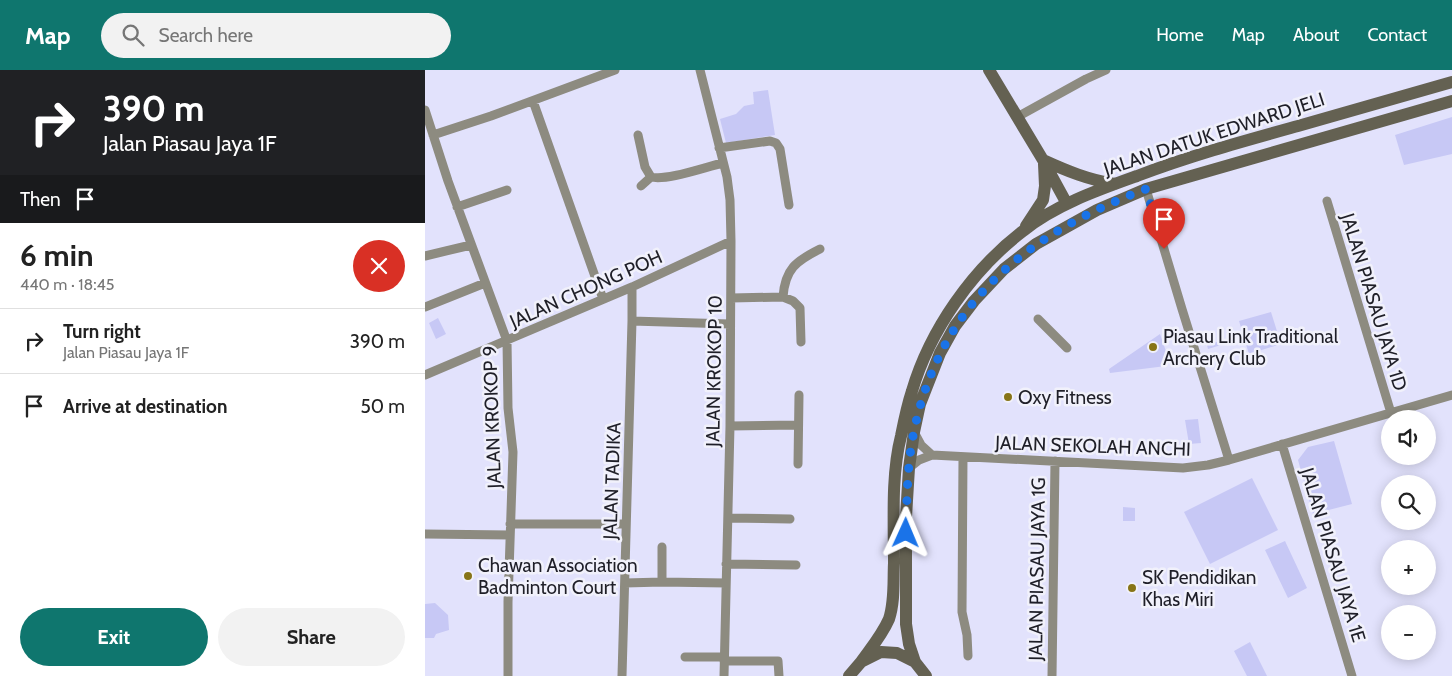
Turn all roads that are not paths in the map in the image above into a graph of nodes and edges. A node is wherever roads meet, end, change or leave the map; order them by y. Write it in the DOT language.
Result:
graph roads {
  1 [pos="615,70"];
  2 [pos="700,70"];
  3 [pos="989,70"];
  4 [pos="1106,70"];
  5 [pos="1449,84"];
  6 [pos="533,101"];
  7 [pos="1452,101"];
  8 [pos="425,110"];
  9 [pos="1017,117"];
  10 [pos="427,126"];
  11 [pos="433,135"];
  12 [pos="638,135"];
  13 [pos="719,148"];
  14 [pos="1043,160"];
  15 [pos="723,163"];
  16 [pos="651,177"];
  17 [pos="1115,184"];
  18 [pos="641,186"];
  19 [pos="1146,189"];
  20 [pos="507,190"];
  21 [pos="1327,200"];
  22 [pos="1067,204"];
  23 [pos="789,205"];
  24 [pos="457,207"];
  25 [pos="1097,210"];
  26 [pos="1062,229"];
  27 [pos="1023,230"];
  28 [pos="731,241"];
  29 [pos="471,244"];
  30 [pos="820,249"];
  31 [pos="425,256"];
  32 [pos="485,283"];
  33 [pos="632,287"];
  34 [pos="731,298"];
  35 [pos="783,298"];
  36 [pos="603,299"];
  37 [pos="425,307"];
  38 [pos="1038,319"];
  39 [pos="633,321"];
  40 [pos="730,324"];
  41 [pos="507,341"];
  42 [pos="801,342"];
  43 [pos="1067,348"];
  44 [pos="425,375"];
  45 [pos="799,395"];
  46 [pos="1452,395"];
  47 [pos="1390,410"];
  48 [pos="1401,410"];
  49 [pos="1381,416"];
  50 [pos="798,425"];
  51 [pos="730,426"];
  52 [pos="914,432"];
  53 [pos="1282,444"];
  54 [pos="932,455"];
  55 [pos="963,457"];
  56 [pos="1229,460"];
  57 [pos="1055,462"];
  58 [pos="798,464"];
  59 [pos="909,468"];
  60 [pos="727,518"];
  61 [pos="790,519"];
  62 [pos="510,524"];
  63 [pos="626,524"];
  64 [pos="425,534"];
  65 [pos="510,535"];
  66 [pos="662,547"];
  67 [pos="726,564"];
  68 [pos="796,565"];
  69 [pos="662,582"];
  70 [pos="625,583"];
  71 [pos="726,583"];
  72 [pos="968,656"];
  73 [pos="685,657"];
  74 [pos="724,659"];
  75 [pos="861,662"];
  76 [pos="915,662"];
  77 [pos="508,676"];
  78 [pos="622,676"];
  79 [pos="724,676"];
  80 [pos="779,676"];
  81 [pos="849,676"];
  82 [pos="926,676"];
  83 [pos="1052,676"];
  84 [pos="1352,676"];
  1 -- 6 [label="street"];
  2 -- 13 [label="street, JALAN KROKOP 10"];
  3 -- 9 [label="street"];
  4 -- 9 [label="street"];
  5 -- 17 [label="street, JALAN DATUK EDWARD JELI"];
  6 -- 11 [label="street"];
  6 -- 36 [label="street"];
  7 -- 19 [label="street, JALAN DATUK EDWARD JELI"];
  8 -- 10 [label="street, JALAN KROKOP 9"];
  9 -- 14 [label="street"];
  10 -- 11 [label="street, JALAN KROKOP 9"];
  11 -- 24 [label="street, JALAN KROKOP 9"];
  12 -- 16 [label="street"];
  13 -- 15 [label="street, JALAN KROKOP 10"];
  13 -- 23 [label="street"];
  14 -- 17 [label="street"];
  14 -- 22 [label="street"];
  14 -- 27 [label="street"];
  15 -- 16 [label="street"];
  15 -- 28 [label="street, JALAN KROKOP 10"];
  16 -- 18 [label="street"];
  17 -- 22 [label="street, JALAN DATUK EDWARD JELI"];
  19 -- 25 [label="street, JALAN DATUK EDWARD JELI"];
  19 -- 56 [label="street"];
  20 -- 24 [label="street"];
  21 -- 47 [label="street, JALAN PIASAU JAYA 1D"];
  22 -- 25 [label="street"];
  22 -- 26 [label="street"];
  22 -- 27 [label="street, JALAN DATUK EDWARD JELI"];
  24 -- 29 [label="street, JALAN KROKOP 9"];
  25 -- 26 [label="street, JALAN DATUK EDWARD JELI"];
  26 -- 52 [label="street, JALAN DATUK EDWARD JELI"];
  27 -- 75 [label="street, JALAN DATUK EDWARD JELI"];
  28 -- 33 [label="street, JALAN CHONG POH"];
  28 -- 34 [label="street, JALAN KROKOP 10"];
  29 -- 31 [label="street"];
  29 -- 32 [label="street, JALAN KROKOP 9"];
  30 -- 35 [label="street"];
  32 -- 37 [label="street"];
  32 -- 41 [label="street, JALAN KROKOP 9"];
  33 -- 36 [label="street, JALAN CHONG POH"];
  33 -- 39 [label="street, JALAN TADIKA"];
  34 -- 35 [label="street"];
  34 -- 40 [label="street, JALAN KROKOP 10"];
  35 -- 42 [label="street"];
  36 -- 41 [label="street, JALAN CHONG POH"];
  38 -- 43 [label="street"];
  39 -- 40 [label="street"];
  39 -- 63 [label="street, JALAN TADIKA"];
  40 -- 51 [label="street, JALAN KROKOP 10"];
  41 -- 44 [label="street, JALAN CHONG POH"];
  41 -- 62 [label="street, JALAN KROKOP 9"];
  45 -- 50 [label="street"];
  46 -- 48 [label="street, JALAN SEKOLAH ANCHI"];
  49 -- 53 [label="street, JALAN SEKOLAH ANCHI"];
  50 -- 51 [label="street"];
  50 -- 58 [label="street"];
  51 -- 60 [label="street, JALAN KROKOP 10"];
  52 -- 54 [label="street"];
  52 -- 59 [label="street, JALAN DATUK EDWARD JELI"];
  53 -- 56 [label="street, JALAN SEKOLAH ANCHI"];
  53 -- 84 [label="street, JALAN PIASAU JAYA 1E"];
  54 -- 55 [label="street, JALAN SEKOLAH ANCHI"];
  54 -- 59 [label="street"];
  55 -- 57 [label="street, JALAN SEKOLAH ANCHI"];
  55 -- 72 [label="street"];
  56 -- 57 [label="street, JALAN SEKOLAH ANCHI"];
  57 -- 83 [label="street, JALAN PIASAU JAYA 1G"];
  59 -- 76 [label="street, JALAN DATUK EDWARD JELI"];
  60 -- 61 [label="street"];
  60 -- 67 [label="street, JALAN KROKOP 10"];
  62 -- 63 [label="street"];
  62 -- 65 [label="street, JALAN KROKOP 9"];
  63 -- 70 [label="street, JALAN TADIKA"];
  64 -- 65 [label="street"];
  65 -- 77 [label="street, JALAN KROKOP 9"];
  66 -- 69 [label="street"];
  67 -- 68 [label="street"];
  67 -- 71 [label="street, JALAN KROKOP 10"];
  69 -- 70 [label="street"];
  69 -- 71 [label="street"];
  70 -- 78 [label="street, JALAN TADIKA"];
  71 -- 74 [label="street, JALAN KROKOP 10"];
  73 -- 74 [label="street"];
  74 -- 79 [label="street, JALAN KROKOP 10"];
  74 -- 80 [label="street"];
  75 -- 76 [label="street"];
  75 -- 81 [label="street, JALAN DATUK EDWARD JELI"];
  76 -- 82 [label="street"];
}
